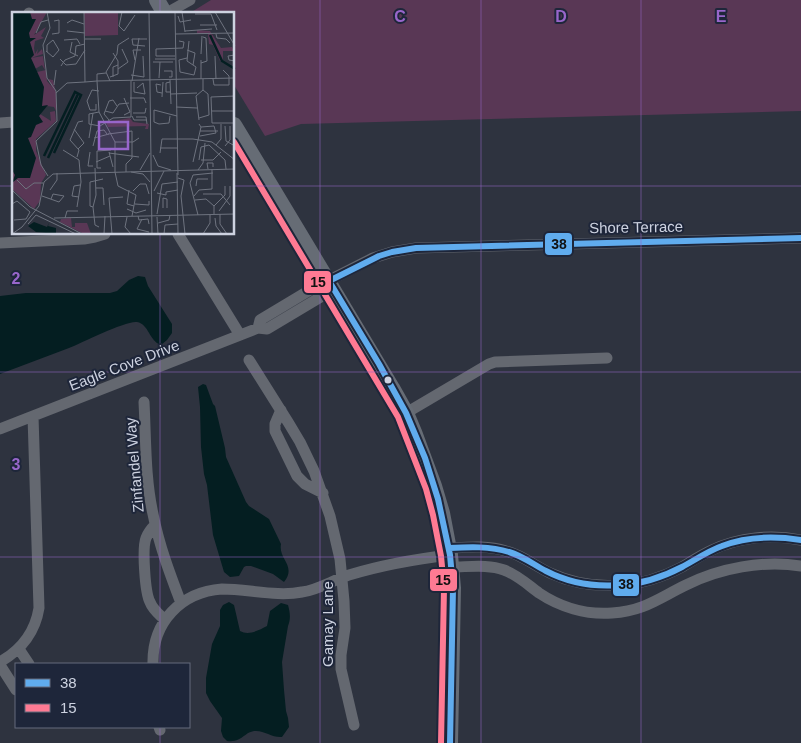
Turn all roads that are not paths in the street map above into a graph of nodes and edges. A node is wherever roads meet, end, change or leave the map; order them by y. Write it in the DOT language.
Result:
graph roads {
  1 [pos="157,0"];
  2 [pos="190,0"];
  3 [pos="164,12"];
  4 [pos="169,12"];
  5 [pos="235,128"];
  6 [pos="101,235"];
  7 [pos="179,235"];
  8 [pos="801,238"];
  9 [pos="0,242"];
  10 [pos="331,285"];
  11 [pos="240,335"];
  12 [pos="607,358"];
  13 [pos="249,360"];
  14 [pos="144,402"];
  15 [pos="281,410"];
  16 [pos="406,413"];
  17 [pos="33,416"];
  18 [pos="0,430"];
  19 [pos="323,493"];
  20 [pos="155,525"];
  21 [pos="801,540"];
  22 [pos="450,557"];
  23 [pos="801,566"];
  24 [pos="343,577"];
  25 [pos="181,603"];
  26 [pos="166,620"];
  27 [pos="19,649"];
  28 [pos="29,663"];
  29 [pos="153,663"];
  30 [pos="0,664"];
  31 [pos="15,688"];
  32 [pos="354,725"];
  33 [pos="450,743"];
  1 -- 3 [label="main road"];
  2 -- 4 [label="street"];
  5 -- 10 [label="main road"];
  6 -- 9 [label="street"];
  7 -- 11 [label="street"];
  8 -- 10 [label="street, Shore Terrace"];
  10 -- 11 [label="street, Eagle Cove Drive"];
  10 -- 16 [label="main road"];
  11 -- 17 [label="street, Eagle Cove Drive"];
  12 -- 16 [label="street"];
  13 -- 15 [label="street, Gamay Lane"];
  14 -- 20 [label="street, Zinfandel Way"];
  15 -- 19 [label="street, Gamay Lane"];
  15 -- 19 [label="street"];
  16 -- 22 [label="main road"];
  17 -- 18 [label="street, Eagle Cove Drive"];
  17 -- 27 [label="street"];
  19 -- 24 [label="street, Gamay Lane"];
  20 -- 25 [label="street, Zinfandel Way"];
  20 -- 26 [label="street, Zinfandel Way"];
  21 -- 22 [label="street"];
  22 -- 23 [label="street"];
  22 -- 24 [label="street"];
  22 -- 33 [label="main road"];
  24 -- 25 [label="street"];
  24 -- 32 [label="street, Gamay Lane"];
  25 -- 26 [label="street"];
  26 -- 29 [label="street"];
  27 -- 28 [label="street"];
  27 -- 30 [label="street"];
  30 -- 31 [label="street"];
}
